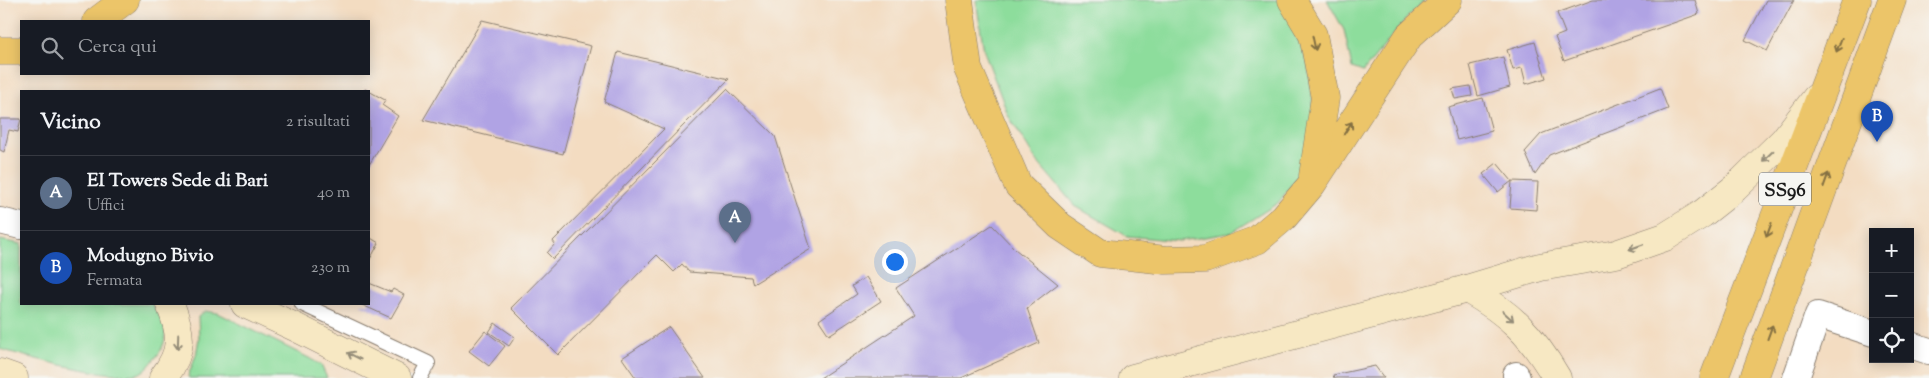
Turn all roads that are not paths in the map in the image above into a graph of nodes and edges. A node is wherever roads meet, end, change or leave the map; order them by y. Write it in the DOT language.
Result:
graph roads {
  1 [pos="125,0"];
  2 [pos="959,0"];
  3 [pos="1292,0"];
  4 [pos="1448,0"];
  5 [pos="1857,0"];
  6 [pos="1892,0"];
  7 [pos="98,20"];
  8 [pos="0,51"];
  9 [pos="20,51"];
  10 [pos="1821,91"];
  11 [pos="1312,184"];
  12 [pos="0,221"];
  13 [pos="20,226"];
  14 [pos="1467,289"];
  15 [pos="170,305"];
  16 [pos="247,305"];
  17 [pos="304,305"];
  18 [pos="1869,332"];
  19 [pos="1914,346"];
  20 [pos="1929,351"];
  21 [pos="0,373"];
  22 [pos="14,378"];
  23 [pos="163,378"];
  24 [pos="397,378"];
  25 [pos="420,378"];
  26 [pos="1133,378"];
  27 [pos="1556,378"];
  28 [pos="1714,378"];
  29 [pos="1754,378"];
  30 [pos="1796,378"];
  1 -- 7 [label="main road"];
  2 -- 11 [label="main road"];
  3 -- 11 [label="main road, one-way"];
  11 -- 4 [label="main road, one-way"];
  5 -- 10 [label="main road, SS96, one-way"];
  29 -- 6 [label="main road, SS96, one-way"];
  8 -- 9 [label="main road"];
  10 -- 14 [label="main road, one-way"];
  10 -- 28 [label="main road, SS96, one-way"];
  12 -- 13 [label="street"];
  14 -- 26 [label="main road"];
  14 -- 27 [label="main road, one-way"];
  15 -- 23 [label="main road, one-way"];
  24 -- 16 [label="main road, one-way"];
  17 -- 25 [label="lane"];
  18 -- 30 [label="street"];
  19 -- 20 [label="street"];
  21 -- 22 [label="main road"];
}
